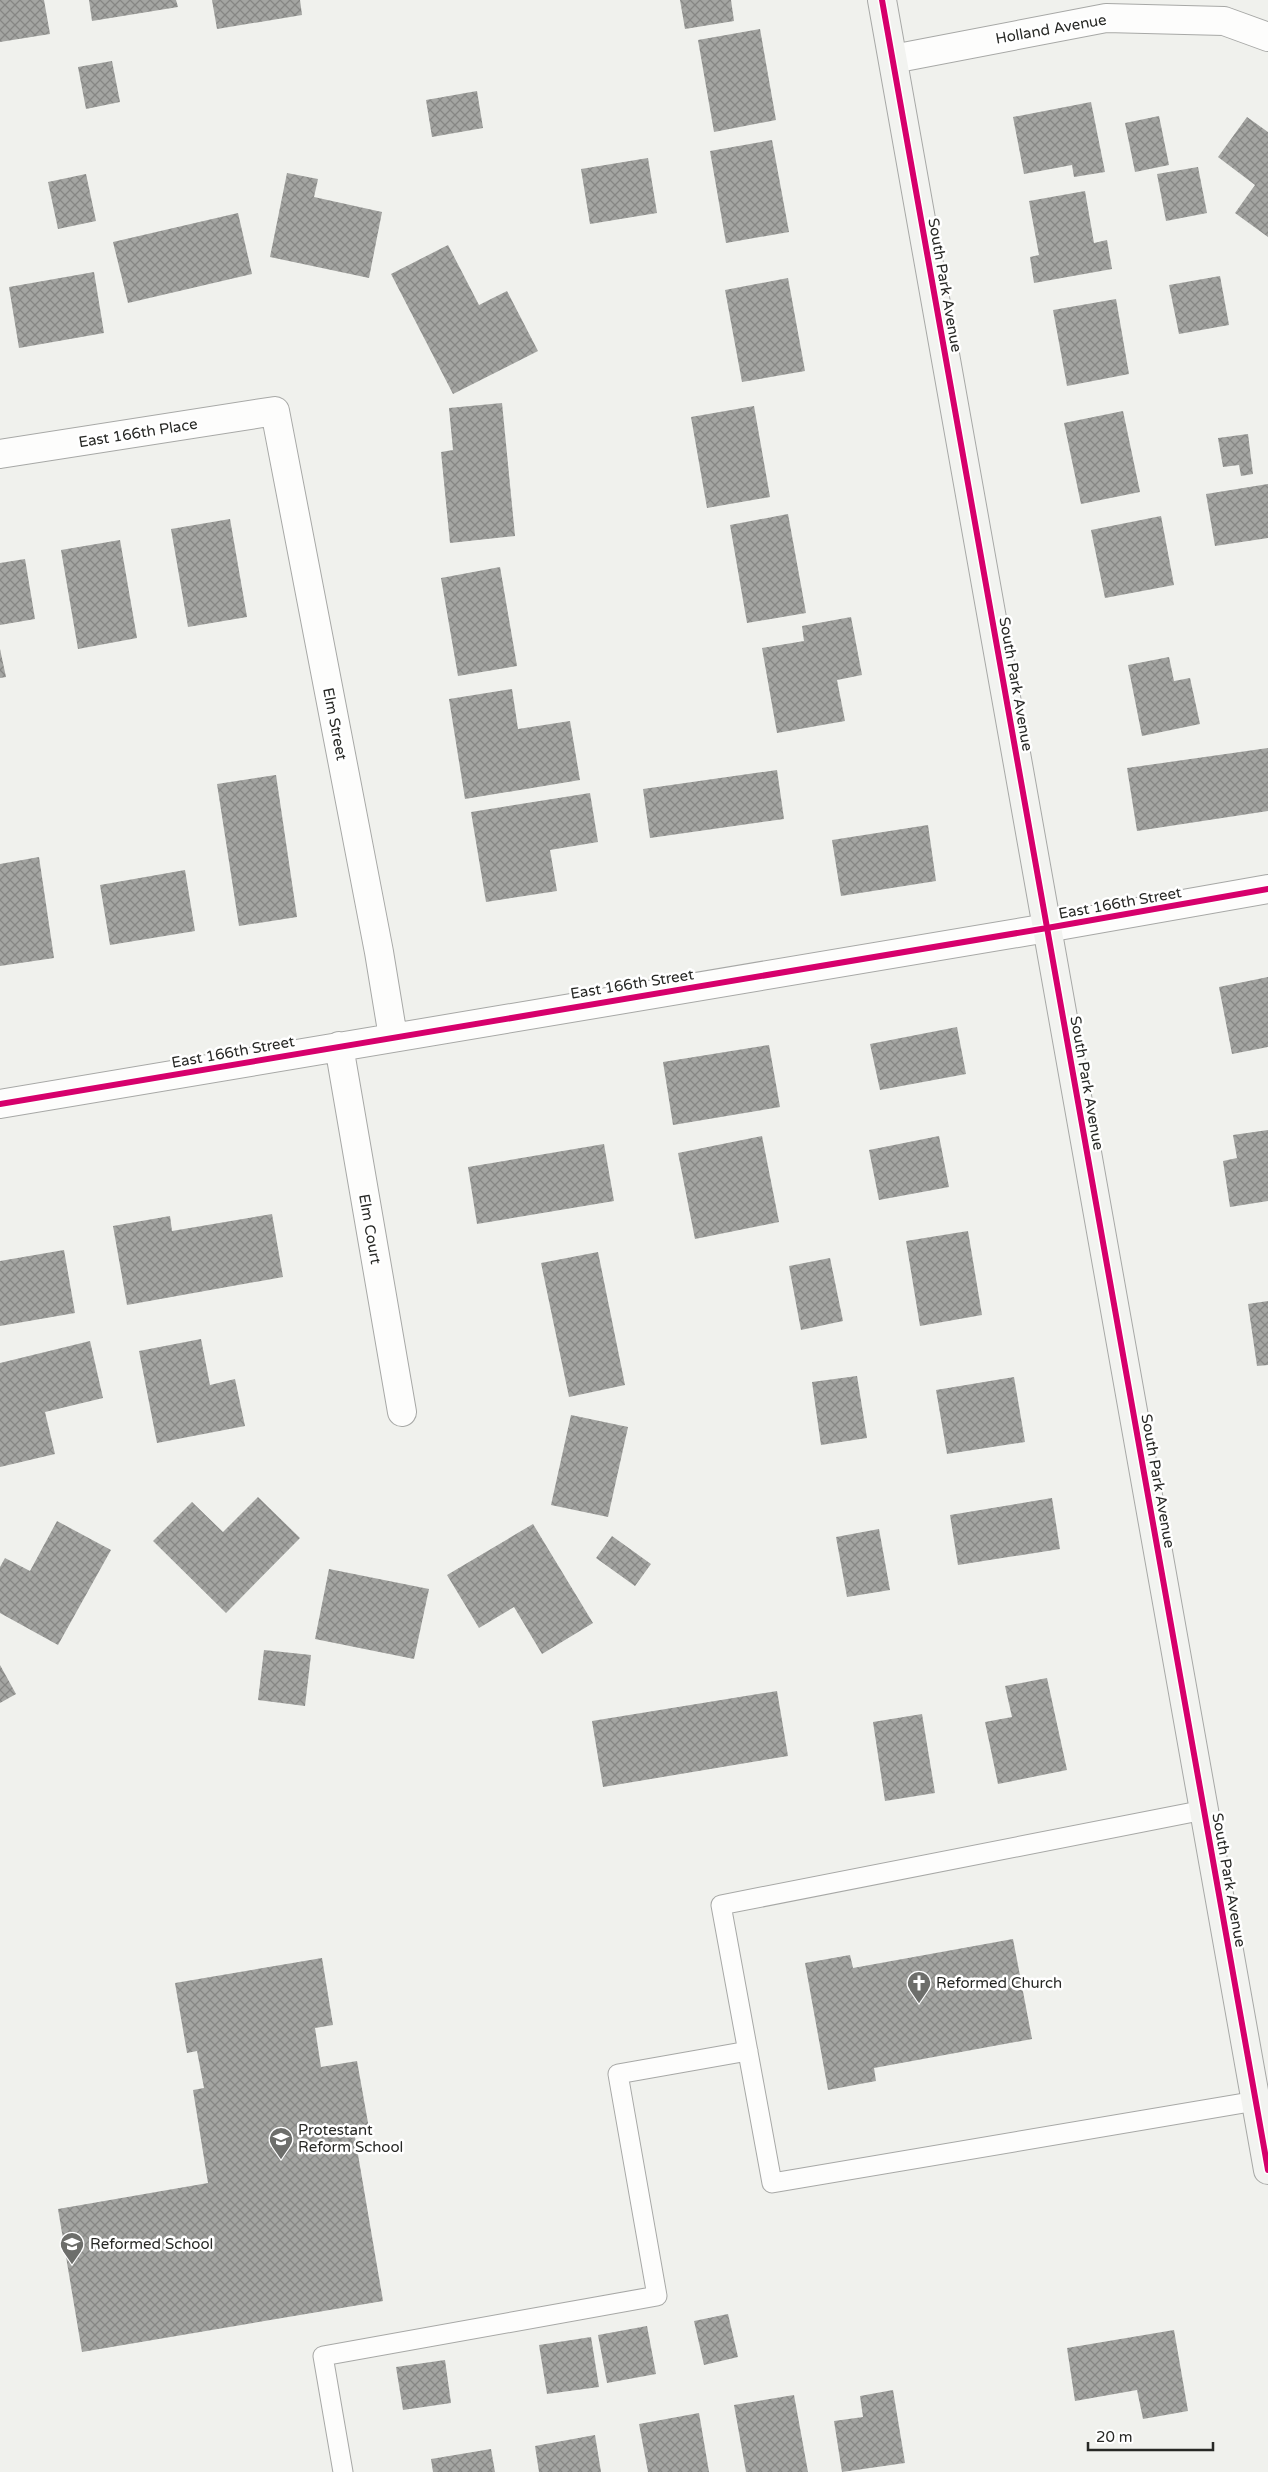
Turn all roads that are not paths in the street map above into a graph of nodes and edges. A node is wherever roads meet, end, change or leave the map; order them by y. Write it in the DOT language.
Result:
graph roads {
  1 [pos="882,0"];
  2 [pos="1268,37"];
  3 [pos="892,59"];
  4 [pos="275,411"];
  5 [pos="0,454"];
  6 [pos="1268,889"];
  7 [pos="1047,928"];
  8 [pos="393,1037"];
  9 [pos="339,1046"];
  10 [pos="0,1104"];
  11 [pos="402,1412"];
  12 [pos="1204,1810"];
  13 [pos="748,2051"];
  14 [pos="1256,2101"];
  15 [pos="1268,2170"];
  16 [pos="343,2472"];
  1 -- 3 [label="street, South Park Avenue"];
  2 -- 3 [label="street, Holland Avenue"];
  3 -- 7 [label="street, South Park Avenue"];
  4 -- 5 [label="street, East 166th Place"];
  4 -- 8 [label="street, Elm Street"];
  6 -- 7 [label="street, East 166th Street"];
  7 -- 8 [label="street, East 166th Street"];
  7 -- 12 [label="street, South Park Avenue"];
  8 -- 9 [label="street, East 166th Street"];
  9 -- 10 [label="street, East 166th Street"];
  9 -- 11 [label="street, Elm Court"];
  12 -- 13 [label="lane"];
  12 -- 14 [label="street, South Park Avenue"];
  13 -- 14 [label="lane"];
  13 -- 16 [label="lane"];
  14 -- 15 [label="street, South Park Avenue"];
}
